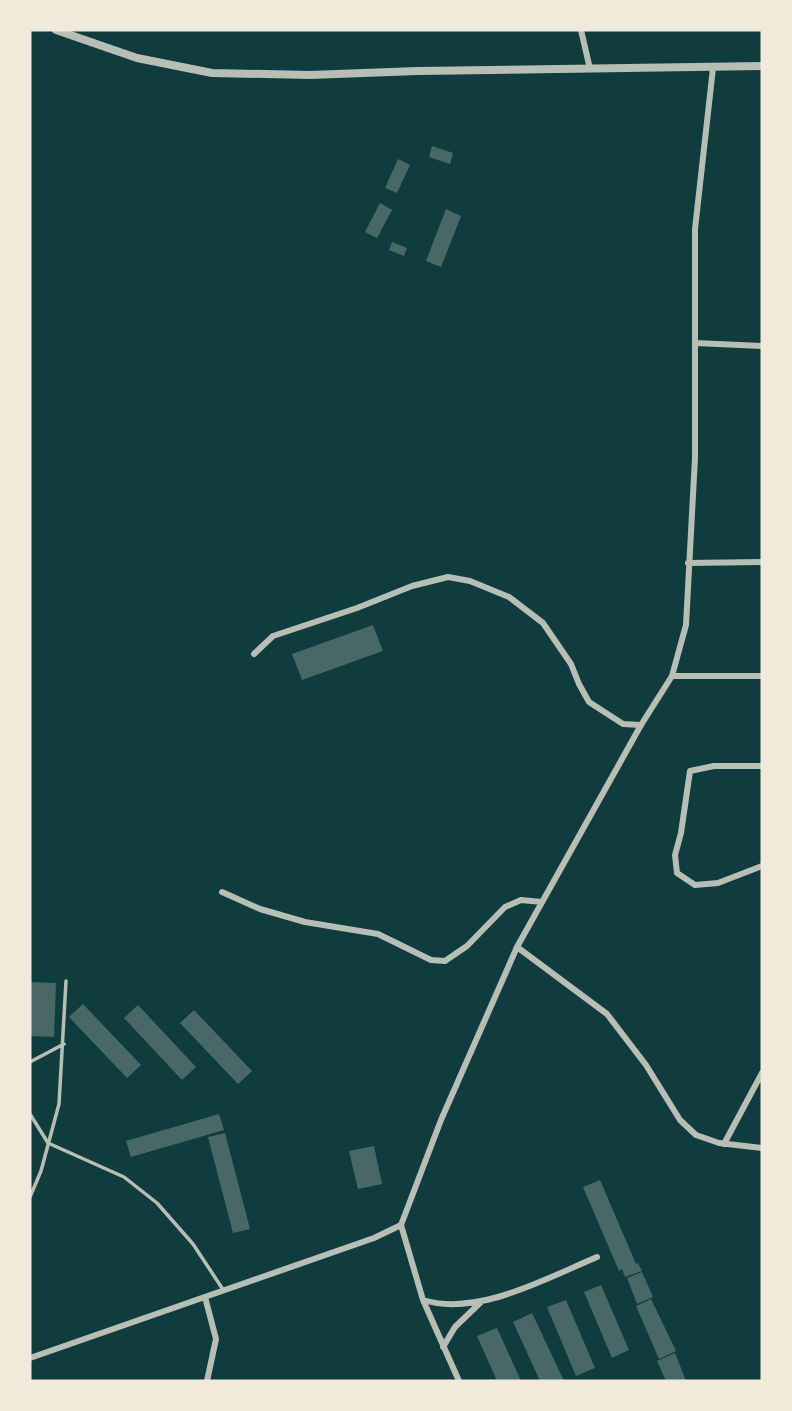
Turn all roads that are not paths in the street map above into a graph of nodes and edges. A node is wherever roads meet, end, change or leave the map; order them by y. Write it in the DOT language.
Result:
graph roads {
  1 [pos="57,30"];
  2 [pos="581,30"];
  3 [pos="762,66"];
  4 [pos="713,68"];
  5 [pos="590,69"];
  6 [pos="695,342"];
  7 [pos="762,346"];
  8 [pos="762,562"];
  9 [pos="688,563"];
  10 [pos="254,654"];
  11 [pos="672,676"];
  12 [pos="762,676"];
  13 [pos="641,725"];
  14 [pos="762,766"];
  15 [pos="762,866"];
  16 [pos="222,892"];
  17 [pos="542,902"];
  18 [pos="517,947"];
  19 [pos="66,981"];
  20 [pos="64,1044"];
  21 [pos="30,1062"];
  22 [pos="762,1073"];
  23 [pos="30,1114"];
  24 [pos="48,1143"];
  25 [pos="724,1144"];
  26 [pos="762,1148"];
  27 [pos="30,1197"];
  28 [pos="401,1225"];
  29 [pos="597,1257"];
  30 [pos="224,1291"];
  31 [pos="205,1297"];
  32 [pos="423,1300"];
  33 [pos="483,1301"];
  34 [pos="443,1347"];
  35 [pos="30,1358"];
  36 [pos="207,1381"];
  37 [pos="459,1381"];
  1 -- 5 [label="street"];
  2 -- 5 [label="street"];
  3 -- 4 [label="street"];
  4 -- 5 [label="street"];
  4 -- 6 [label="street"];
  6 -- 7 [label="street"];
  6 -- 9 [label="street"];
  8 -- 9 [label="street"];
  9 -- 11 [label="street"];
  10 -- 13 [label="street"];
  11 -- 12 [label="street"];
  11 -- 13 [label="street"];
  13 -- 17 [label="street"];
  14 -- 15 [label="street"];
  16 -- 17 [label="street"];
  17 -- 18 [label="street"];
  18 -- 25 [label="street"];
  18 -- 28 [label="street"];
  19 -- 20 [label="lane"];
  20 -- 21 [label="lane"];
  20 -- 24 [label="lane"];
  22 -- 25 [label="street"];
  23 -- 24 [label="lane"];
  24 -- 27 [label="lane"];
  24 -- 30 [label="lane"];
  25 -- 26 [label="street"];
  28 -- 30 [label="street"];
  28 -- 32 [label="street"];
  29 -- 33 [label="street"];
  30 -- 31 [label="street"];
  31 -- 35 [label="street"];
  31 -- 36 [label="street"];
  32 -- 33 [label="street"];
  32 -- 34 [label="street"];
  33 -- 34 [label="street"];
  34 -- 37 [label="street"];
}
